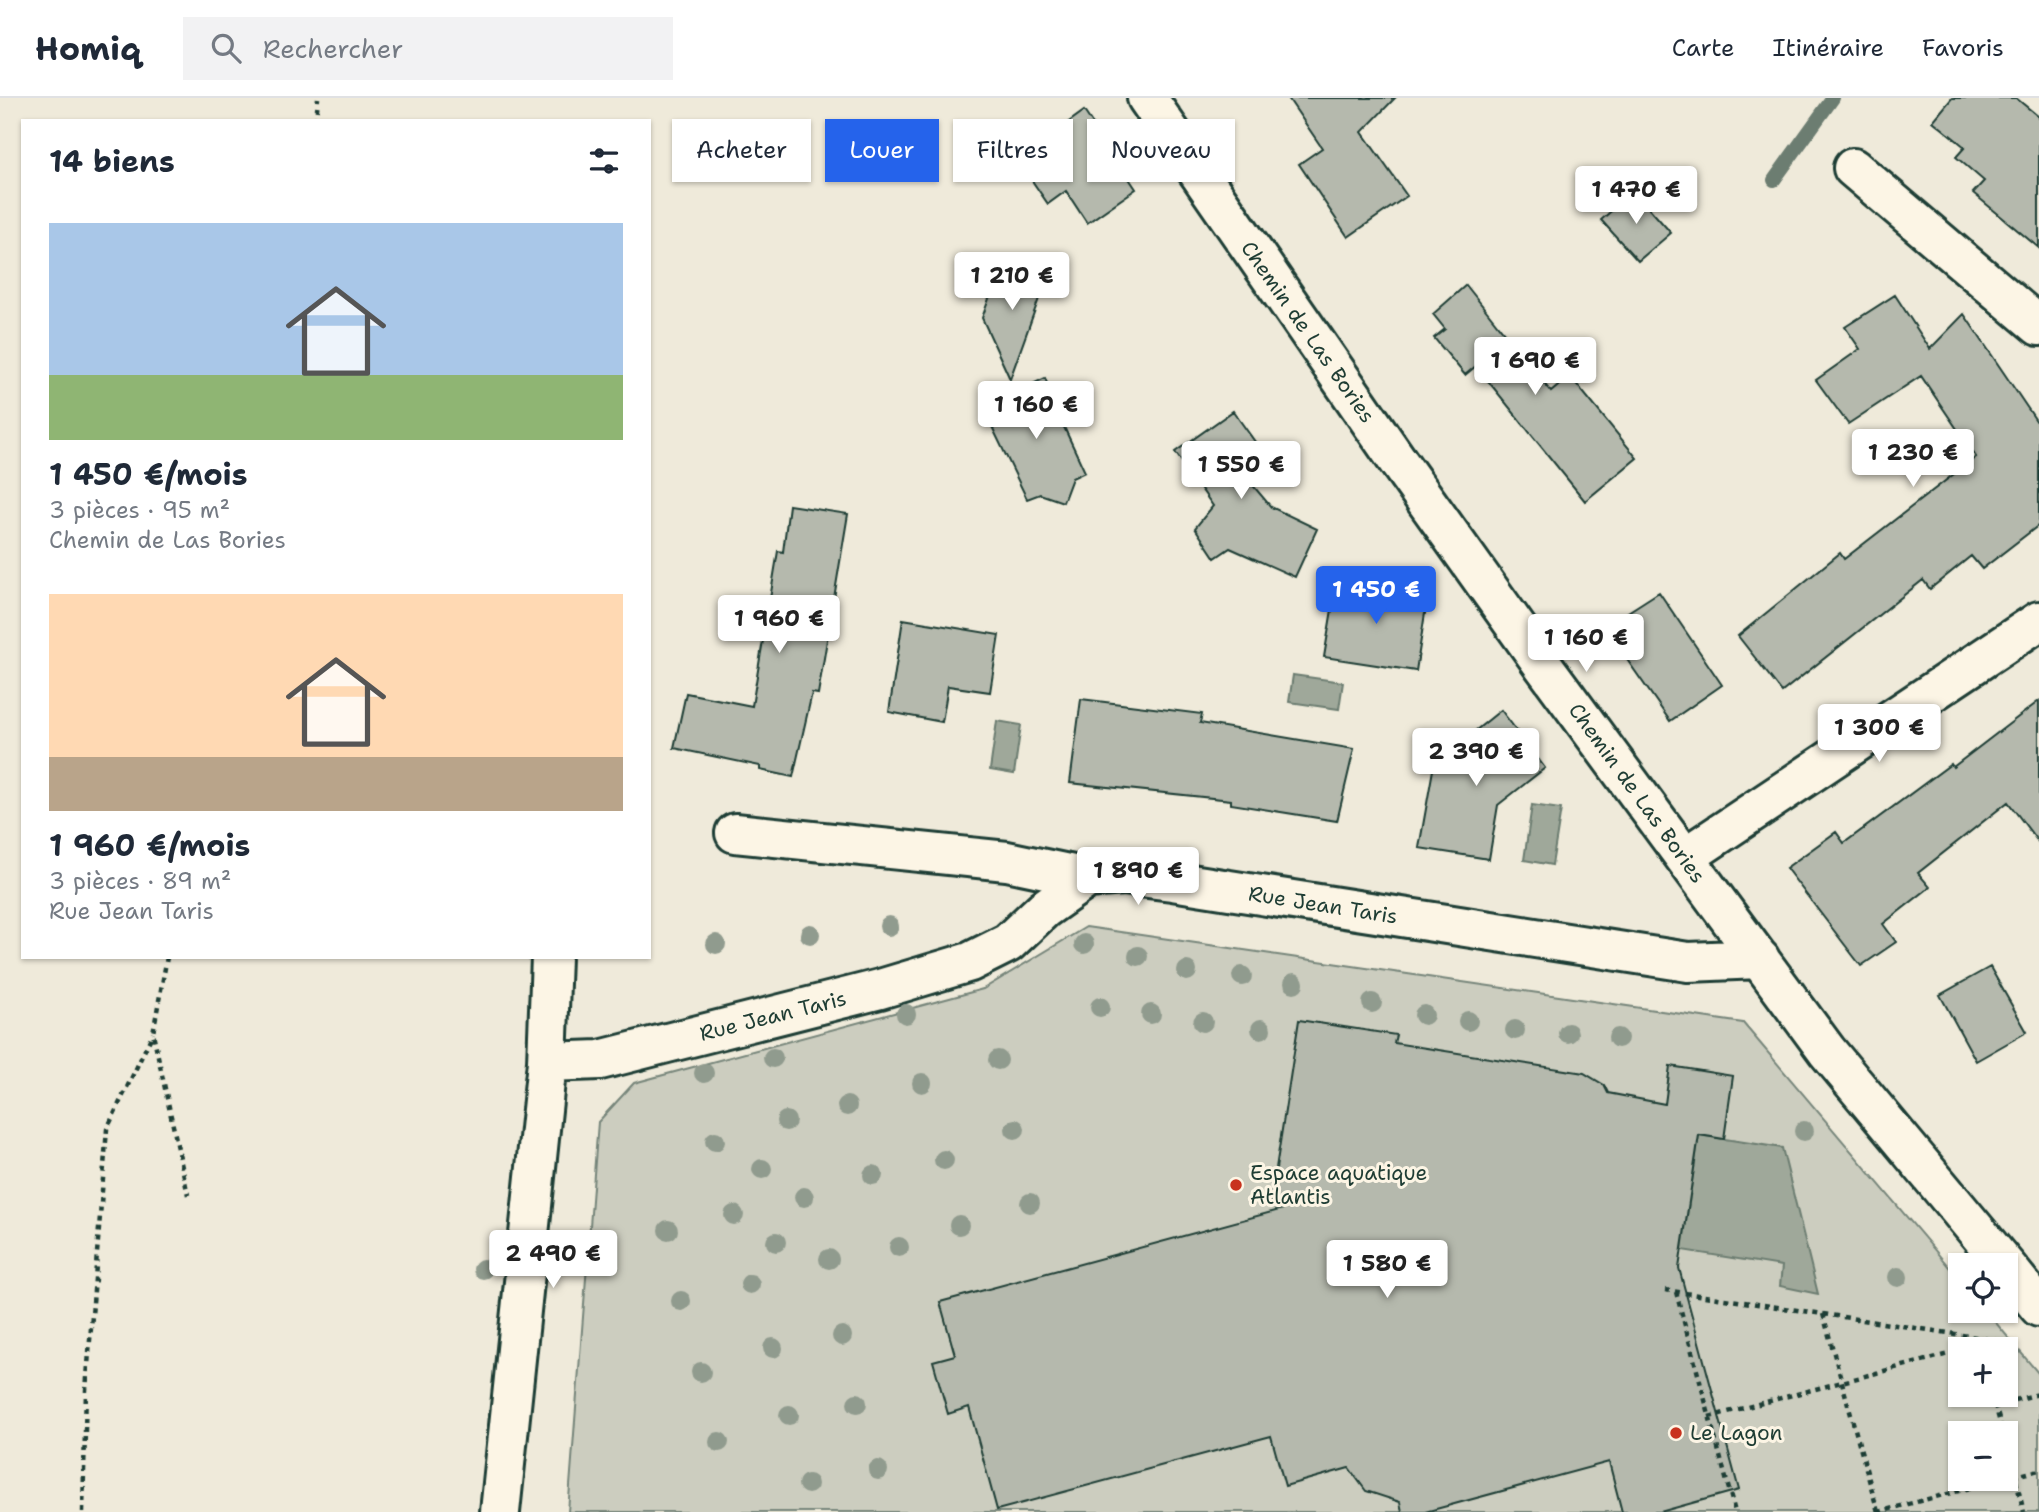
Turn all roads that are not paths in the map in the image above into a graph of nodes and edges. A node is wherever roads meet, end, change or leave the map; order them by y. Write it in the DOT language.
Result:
graph roads {
  1 [pos="1147,98"];
  2 [pos="1853,168"];
  3 [pos="2039,326"];
  4 [pos="2039,621"];
  5 [pos="735,834"];
  6 [pos="1685,858"];
  7 [pos="1087,878"];
  8 [pos="551,959"];
  9 [pos="1760,959"];
  10 [pos="547,1062"];
  11 [pos="1994,1253"];
  12 [pos="2018,1282"];
  13 [pos="2039,1307"];
  14 [pos="500,1512"];
  1 -- 6 [label="street, Chemin de Las Bories"];
  2 -- 3 [label="street"];
  4 -- 6 [label="street"];
  5 -- 7 [label="street"];
  6 -- 9 [label="street, Chemin de Las Bories"];
  7 -- 9 [label="street, Rue Jean Taris"];
  7 -- 10 [label="street, Rue Jean Taris"];
  8 -- 10 [label="street"];
  9 -- 11 [label="street, Chemin de Las Bories"];
  10 -- 14 [label="street"];
  12 -- 13 [label="street, Chemin de Las Bories"];
}
